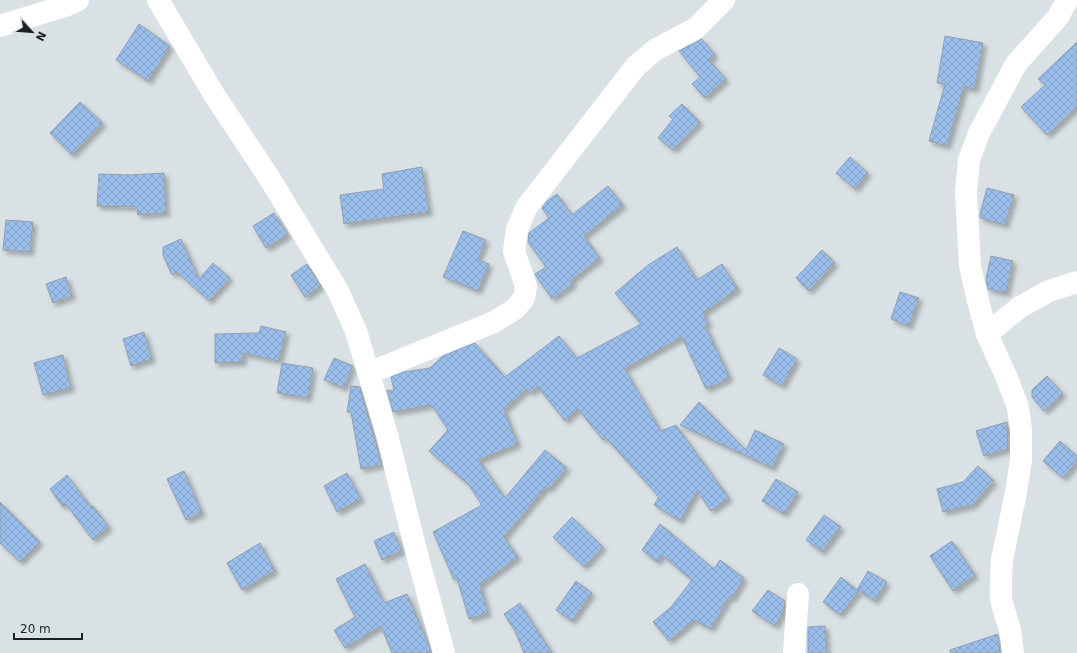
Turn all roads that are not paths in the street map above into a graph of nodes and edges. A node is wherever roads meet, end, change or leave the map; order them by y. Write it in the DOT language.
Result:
graph roads {
  1 [pos="78,0"];
  2 [pos="158,0"];
  3 [pos="724,0"];
  4 [pos="1067,0"];
  5 [pos="0,26"];
  6 [pos="1076,283"];
  7 [pos="988,334"];
  8 [pos="369,373"];
  9 [pos="798,594"];
  10 [pos="444,653"];
  11 [pos="794,653"];
  12 [pos="1013,653"];
  1 -- 5 [label="street"];
  2 -- 8 [label="street"];
  3 -- 8 [label="street"];
  4 -- 7 [label="street"];
  6 -- 7 [label="street"];
  7 -- 12 [label="street"];
  8 -- 10 [label="street"];
  9 -- 11 [label="street"];
}
